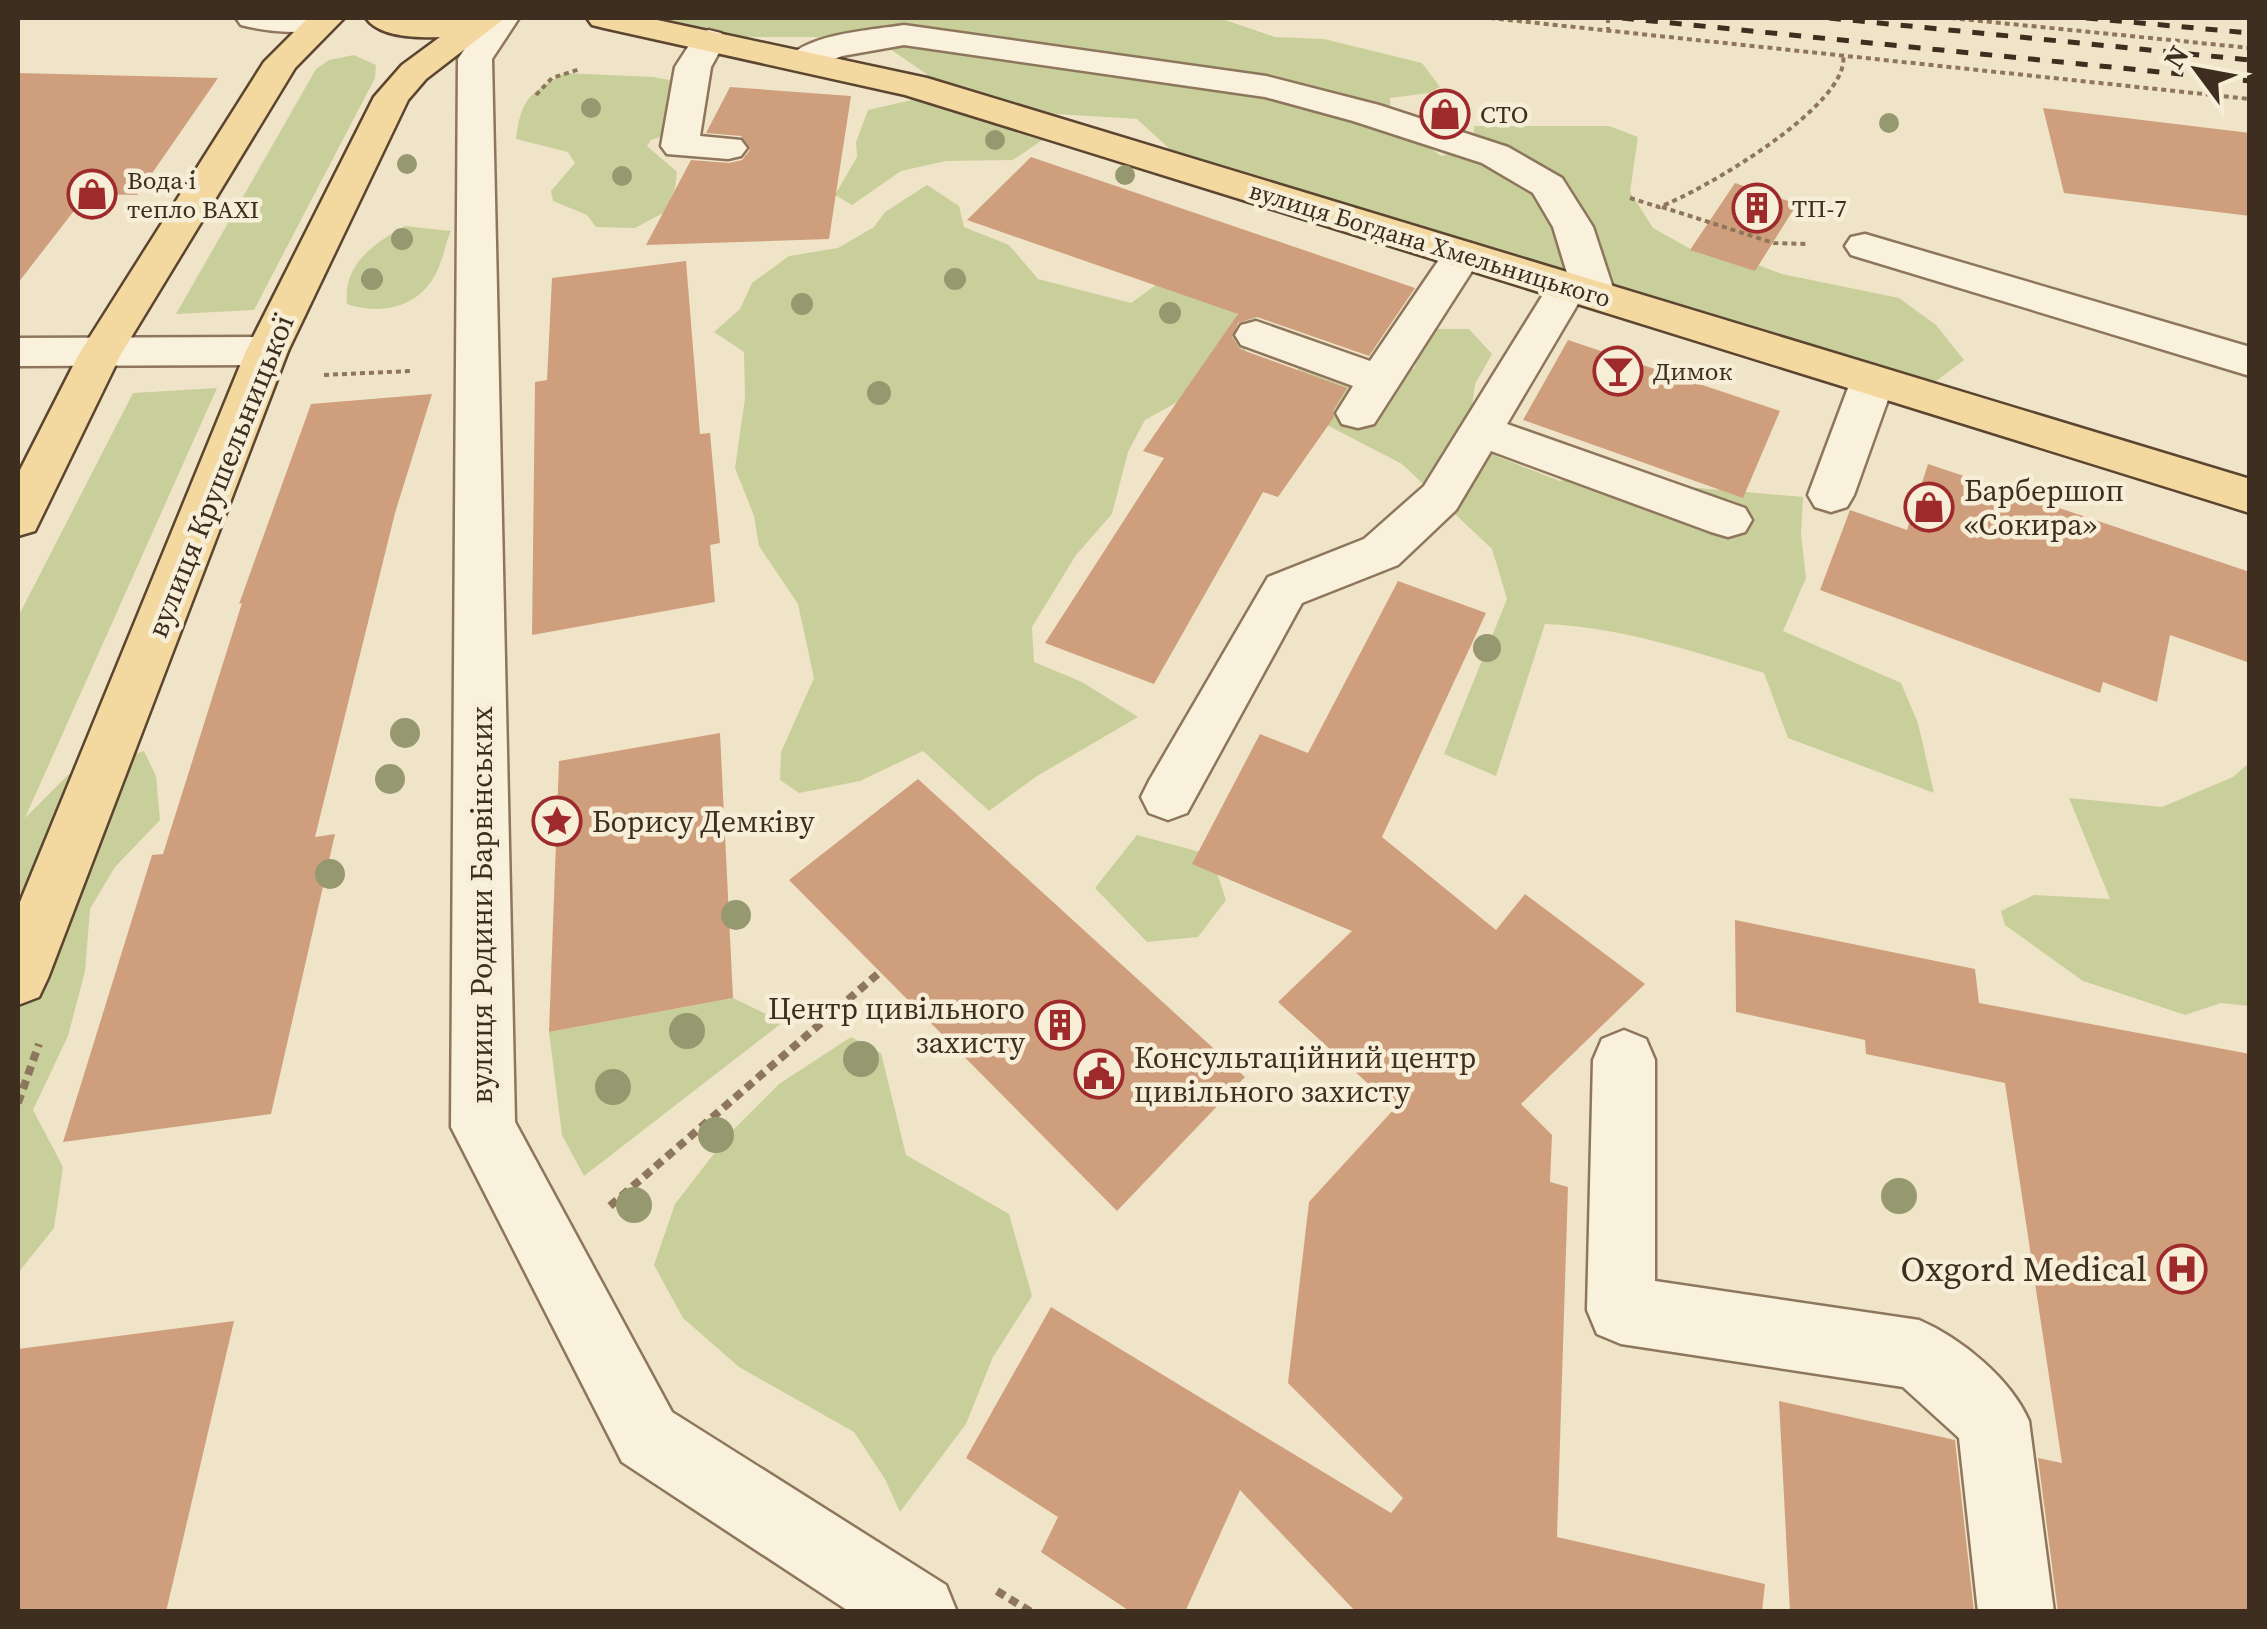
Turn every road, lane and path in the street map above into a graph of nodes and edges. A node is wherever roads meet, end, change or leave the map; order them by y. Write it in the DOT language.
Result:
graph roads {
  1 [pos="253,18"];
  2 [pos="383,18"];
  3 [pos="485,18"];
  4 [pos="502,18"];
  5 [pos="604,18"];
  6 [pos="1490,18"];
  7 [pos="1608,18"];
  8 [pos="1951,18"];
  9 [pos="324,19"];
  10 [pos="1608,29"];
  11 [pos="2250,48"];
  12 [pos="701,54"];
  13 [pos="1843,55"];
  14 [pos="803,61"];
  15 [pos="535,97"];
  16 [pos="2250,100"];
  17 [pos="728,148"];
  18 [pos="1619,193"];
  19 [pos="1662,207"];
  20 [pos="1865,246"];
  21 [pos="1464,254"];
  22 [pos="1581,290"];
  23 [pos="1256,336"];
  24 [pos="267,351"];
  25 [pos="18,352"];
  26 [pos="100,354"];
  27 [pos="2250,362"];
  28 [pos="425,370"];
  29 [pos="315,376"];
  30 [pos="1872,380"];
  31 [pos="1481,432"];
  32 [pos="1831,495"];
  33 [pos="2250,496"];
  34 [pos="18,519"];
  35 [pos="1728,520"];
  36 [pos="1168,797"];
  37 [pos="880,972"];
  38 [pos="18,978"];
  39 [pos="1624,1060"];
  40 [pos="597,1217"];
  41 [pos="981,1581"];
  42 [pos="919,1612"];
  43 [pos="1030,1612"];
  44 [pos="2016,1612"];
  1 -- 9 [label="street"];
  2 -- 3 [label="main road"];
  3 -- 24 [label="main road, вулиця Крушельницької"];
  4 -- 42 [label="street, вулиця Родини Барвінських"];
  5 -- 12 [label="main road, вулиця Богдана Хмельницького"];
  6 -- 10 [label="path"];
  7 -- 10 [label="path"];
  8 -- 11 [label="path"];
  9 -- 26 [label="main road"];
  10 -- 13 [label="path"];
  12 -- 14 [label="main road, вулиця Богдана Хмельницького"];
  12 -- 15 [label="path"];
  12 -- 17 [label="street"];
  13 -- 16 [label="path"];
  13 -- 19 [label="path"];
  14 -- 21 [label="main road, вулиця Богдана Хмельницького"];
  14 -- 22 [label="street"];
  18 -- 19 [label="path"];
  19 -- 20 [label="path"];
  20 -- 27 [label="street"];
  21 -- 22 [label="main road, вулиця Богдана Хмельницького"];
  21 -- 23 [label="street"];
  22 -- 30 [label="main road, вулиця Богдана Хмельницького"];
  22 -- 31 [label="street"];
  24 -- 26 [label="street"];
  24 -- 38 [label="main road, вулиця Крушельницької"];
  25 -- 26 [label="street"];
  26 -- 34 [label="main road"];
  28 -- 29 [label="path"];
  30 -- 32 [label="street"];
  30 -- 33 [label="main road, вулиця Богдана Хмельницького"];
  31 -- 35 [label="street"];
  31 -- 36 [label="street"];
  37 -- 40 [label="path"];
  39 -- 44 [label="street"];
  41 -- 43 [label="path"];
}
